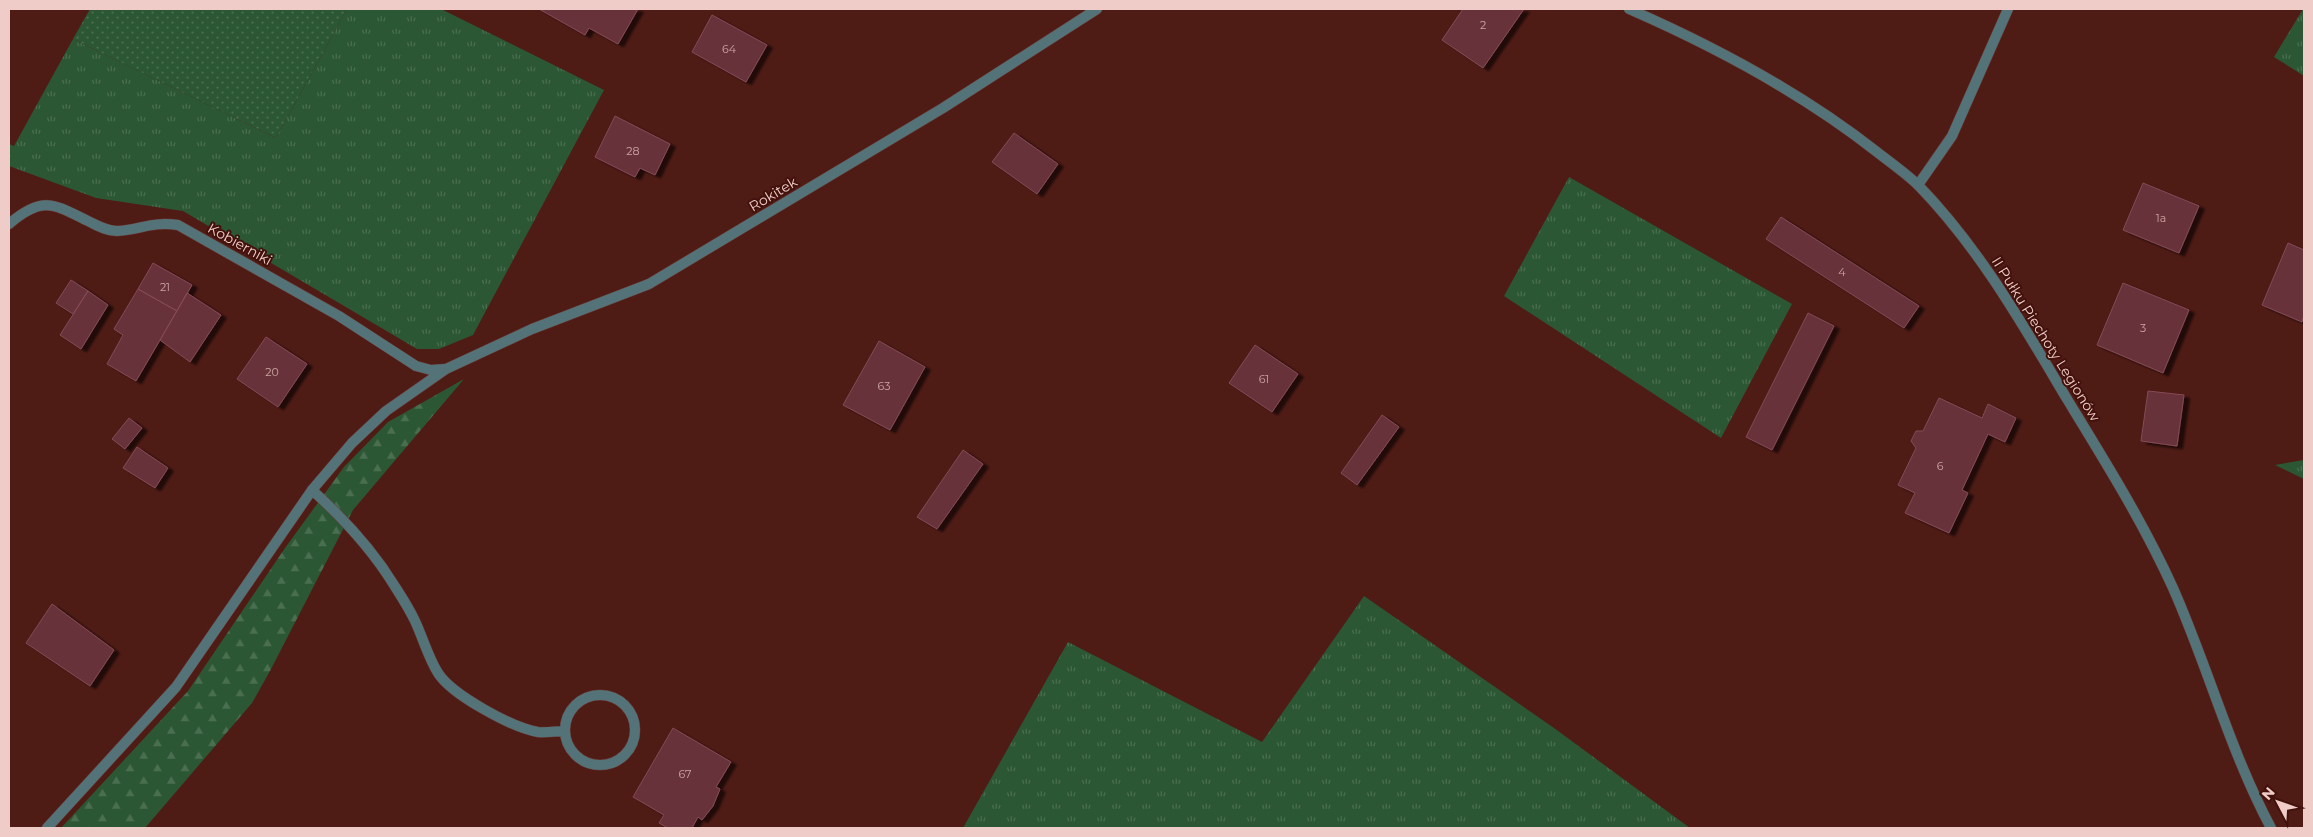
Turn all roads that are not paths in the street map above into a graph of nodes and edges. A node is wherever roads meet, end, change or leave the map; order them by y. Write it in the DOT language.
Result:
graph roads {
  1 [pos="1097,9"];
  2 [pos="1629,9"];
  3 [pos="2008,9"];
  4 [pos="1918,185"];
  5 [pos="9,224"];
  6 [pos="446,369"];
  7 [pos="312,490"];
  8 [pos="565,731"];
  9 [pos="46,828"];
  10 [pos="2271,828"];
  1 -- 6 [label="street, Rokitek"];
  2 -- 4 [label="street, II Pułku Piechoty Legionów"];
  3 -- 4 [label="street"];
  4 -- 10 [label="street, II Pułku Piechoty Legionów"];
  5 -- 6 [label="street, Kobierniki"];
  6 -- 7 [label="street, Rokitek"];
  7 -- 8 [label="street"];
  7 -- 9 [label="street, Rokitek"];
  8 -- 8 [label="street"];
}
